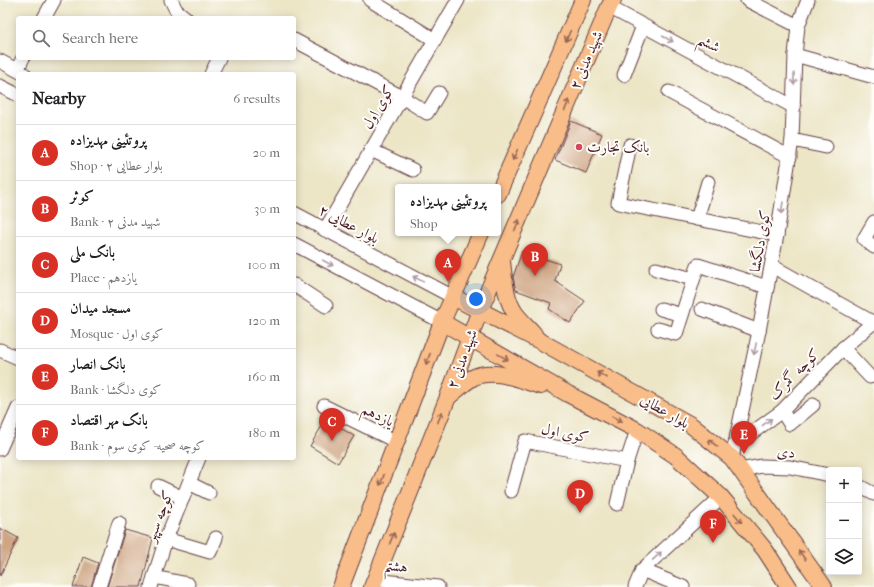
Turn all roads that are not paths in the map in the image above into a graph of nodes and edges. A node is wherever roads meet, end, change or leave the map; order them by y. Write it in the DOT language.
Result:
graph roads {
  1 [pos="54,0"];
  2 [pos="171,0"];
  3 [pos="370,0"];
  4 [pos="458,0"];
  5 [pos="583,0"];
  6 [pos="747,0"];
  7 [pos="808,0"];
  8 [pos="611,4"];
  9 [pos="45,16"];
  10 [pos="184,16"];
  11 [pos="643,26"];
  12 [pos="798,26"];
  13 [pos="435,40"];
  14 [pos="296,41"];
  15 [pos="794,55"];
  16 [pos="23,60"];
  17 [pos="217,60"];
  18 [pos="0,61"];
  19 [pos="21,72"];
  20 [pos="212,72"];
  21 [pos="624,74"];
  22 [pos="874,77"];
  23 [pos="0,86"];
  24 [pos="669,92"];
  25 [pos="439,93"];
  26 [pos="16,94"];
  27 [pos="402,97"];
  28 [pos="794,107"];
  29 [pos="792,140"];
  30 [pos="630,145"];
  31 [pos="826,147"];
  32 [pos="371,150"];
  33 [pos="790,157"];
  34 [pos="413,170"];
  35 [pos="708,182"];
  36 [pos="501,187"];
  37 [pos="296,214"];
  38 [pos="697,219"];
  39 [pos="874,222"];
  40 [pos="325,230"];
  41 [pos="777,235"];
  42 [pos="480,236"];
  43 [pos="874,247"];
  44 [pos="296,249"];
  45 [pos="502,260"];
  46 [pos="772,266"];
  47 [pos="656,269"];
  48 [pos="693,279"];
  49 [pos="296,287"];
  50 [pos="767,287"];
  51 [pos="453,297"];
  52 [pos="326,306"];
  53 [pos="661,309"];
  54 [pos="480,310"];
  55 [pos="702,310"];
  56 [pos="682,315"];
  57 [pos="442,322"];
  58 [pos="874,322"];
  59 [pos="658,329"];
  60 [pos="759,331"];
  61 [pos="469,338"];
  62 [pos="540,341"];
  63 [pos="843,348"];
  64 [pos="0,350"];
  65 [pos="16,357"];
  66 [pos="870,377"];
  67 [pos="568,394"];
  68 [pos="448,397"];
  69 [pos="813,405"];
  70 [pos="324,406"];
  71 [pos="782,411"];
  72 [pos="16,413"];
  73 [pos="637,430"];
  74 [pos="397,442"];
  75 [pos="0,449"];
  76 [pos="736,458"];
  77 [pos="198,460"];
  78 [pos="627,461"];
  79 [pos="826,474"];
  80 [pos="189,483"];
  81 [pos="158,486"];
  82 [pos="862,488"];
  83 [pos="511,491"];
  84 [pos="209,493"];
  85 [pos="874,494"];
  86 [pos="721,497"];
  87 [pos="183,498"];
  88 [pos="617,504"];
  89 [pos="118,524"];
  90 [pos="216,538"];
  91 [pos="166,539"];
  92 [pos="642,570"];
  93 [pos="153,582"];
  94 [pos="188,584"];
  95 [pos="373,584"];
  96 [pos="99,587"];
  97 [pos="341,587"];
  98 [pos="438,587"];
  99 [pos="635,587"];
  100 [pos="683,587"];
  101 [pos="788,587"];
  102 [pos="824,587"];
  1 -- 9 [label="street"];
  2 -- 10 [label="street"];
  3 -- 13 [label="street"];
  4 -- 13 [label="street, کوی اول"];
  5 -- 36 [label="main road, شهید مدنی ۲, one-way"];
  6 -- 12 [label="street"];
  7 -- 12 [label="street, کوی دلگشا"];
  8 -- 11 [label="street, ششم"];
  45 -- 8 [label="main road, شهید مدنی ۲, one-way"];
  11 -- 21 [label="street"];
  11 -- 28 [label="street, ششم, one-way"];
  12 -- 15 [label="street, کوی دلگشا"];
  13 -- 27 [label="street, کوی اول"];
  14 -- 27 [label="street"];
  15 -- 22 [label="street"];
  15 -- 28 [label="street, کوی دلگشا, one-way"];
  16 -- 19 [label="street"];
  17 -- 20 [label="street"];
  18 -- 19 [label="street"];
  23 -- 26 [label="street"];
  24 -- 33 [label="street"];
  25 -- 27 [label="street"];
  27 -- 32 [label="street, کوی اول"];
  28 -- 29 [label="street, کوی دلگشا"];
  29 -- 31 [label="street"];
  29 -- 33 [label="street, کوی دلگشا"];
  30 -- 38 [label="street"];
  32 -- 34 [label="street"];
  32 -- 40 [label="street, کوی اول"];
  33 -- 41 [label="street, کوی دلگشا, one-way"];
  35 -- 38 [label="street"];
  37 -- 40 [label="street, بلوار عطایی ۲"];
  38 -- 41 [label="street"];
  39 -- 43 [label="street"];
  51 -- 40 [label="street, بلوار عطایی ۲, one-way"];
  41 -- 46 [label="street, کوی دلگشا"];
  42 -- 51 [label="main road, شهید مدنی ۲"];
  44 -- 57 [label="street, one-way"];
  45 -- 54 [label="main road, شهید مدنی ۲"];
  45 -- 62 [label="main road"];
  46 -- 50 [label="street, کوی دلگشا"];
  46 -- 58 [label="street"];
  47 -- 48 [label="street"];
  48 -- 50 [label="street"];
  48 -- 56 [label="street"];
  49 -- 52 [label="street"];
  50 -- 60 [label="street, کوی دلگشا"];
  51 -- 54 [label="main road, بلوار عطایی"];
  51 -- 57 [label="main road, شهید مدنی ۲"];
  53 -- 56 [label="street"];
  54 -- 61 [label="main road, شهید مدنی ۲"];
  54 -- 62 [label="main road, بلوار عطایی"];
  55 -- 60 [label="street"];
  56 -- 59 [label="street"];
  57 -- 61 [label="main road, بلوار عطایی"];
  57 -- 74 [label="main road, شهید مدنی ۲, one-way"];
  58 -- 63 [label="street, کوچه گمرک"];
  60 -- 76 [label="street, کوی دلگشا, one-way"];
  61 -- 67 [label="main road, بلوار عطایی, one-way"];
  61 -- 68 [label="main road, شهید مدنی ۲"];
  76 -- 62 [label="main road, بلوار عطایی, one-way"];
  63 -- 66 [label="street"];
  63 -- 71 [label="street, کوچه گمرک"];
  64 -- 65 [label="street"];
  67 -- 68 [label="main road"];
  67 -- 73 [label="main road, بلوار عطایی, one-way"];
  95 -- 68 [label="main road, شهید مدنی ۲, one-way"];
  69 -- 71 [label="street"];
  70 -- 74 [label="street, یازدهم"];
  76 -- 71 [label="street, کوچه گمرک, one-way"];
  72 -- 75 [label="street"];
  73 -- 78 [label="street"];
  73 -- 86 [label="main road, بلوار عطایی"];
  74 -- 97 [label="main road, شهید مدنی ۲, one-way"];
  76 -- 79 [label="street, دی"];
  102 -- 76 [label="main road, بلوار عطایی, one-way"];
  77 -- 80 [label="street, کوچه سپهر"];
  78 -- 83 [label="street, کوی اول"];
  78 -- 88 [label="street"];
  80 -- 84 [label="street"];
  80 -- 87 [label="street, کوچه سپهر"];
  81 -- 87 [label="street"];
  82 -- 85 [label="street"];
  92 -- 86 [label="street, one-way"];
  86 -- 101 [label="main road, بلوار عطایی, one-way"];
  87 -- 91 [label="street, کوچه سپهر"];
  89 -- 96 [label="street"];
  90 -- 91 [label="street"];
  91 -- 93 [label="street, کوچه سپهر"];
  92 -- 99 [label="street"];
  92 -- 100 [label="street"];
  93 -- 94 [label="street"];
  95 -- 98 [label="street, هشتم"];
}
